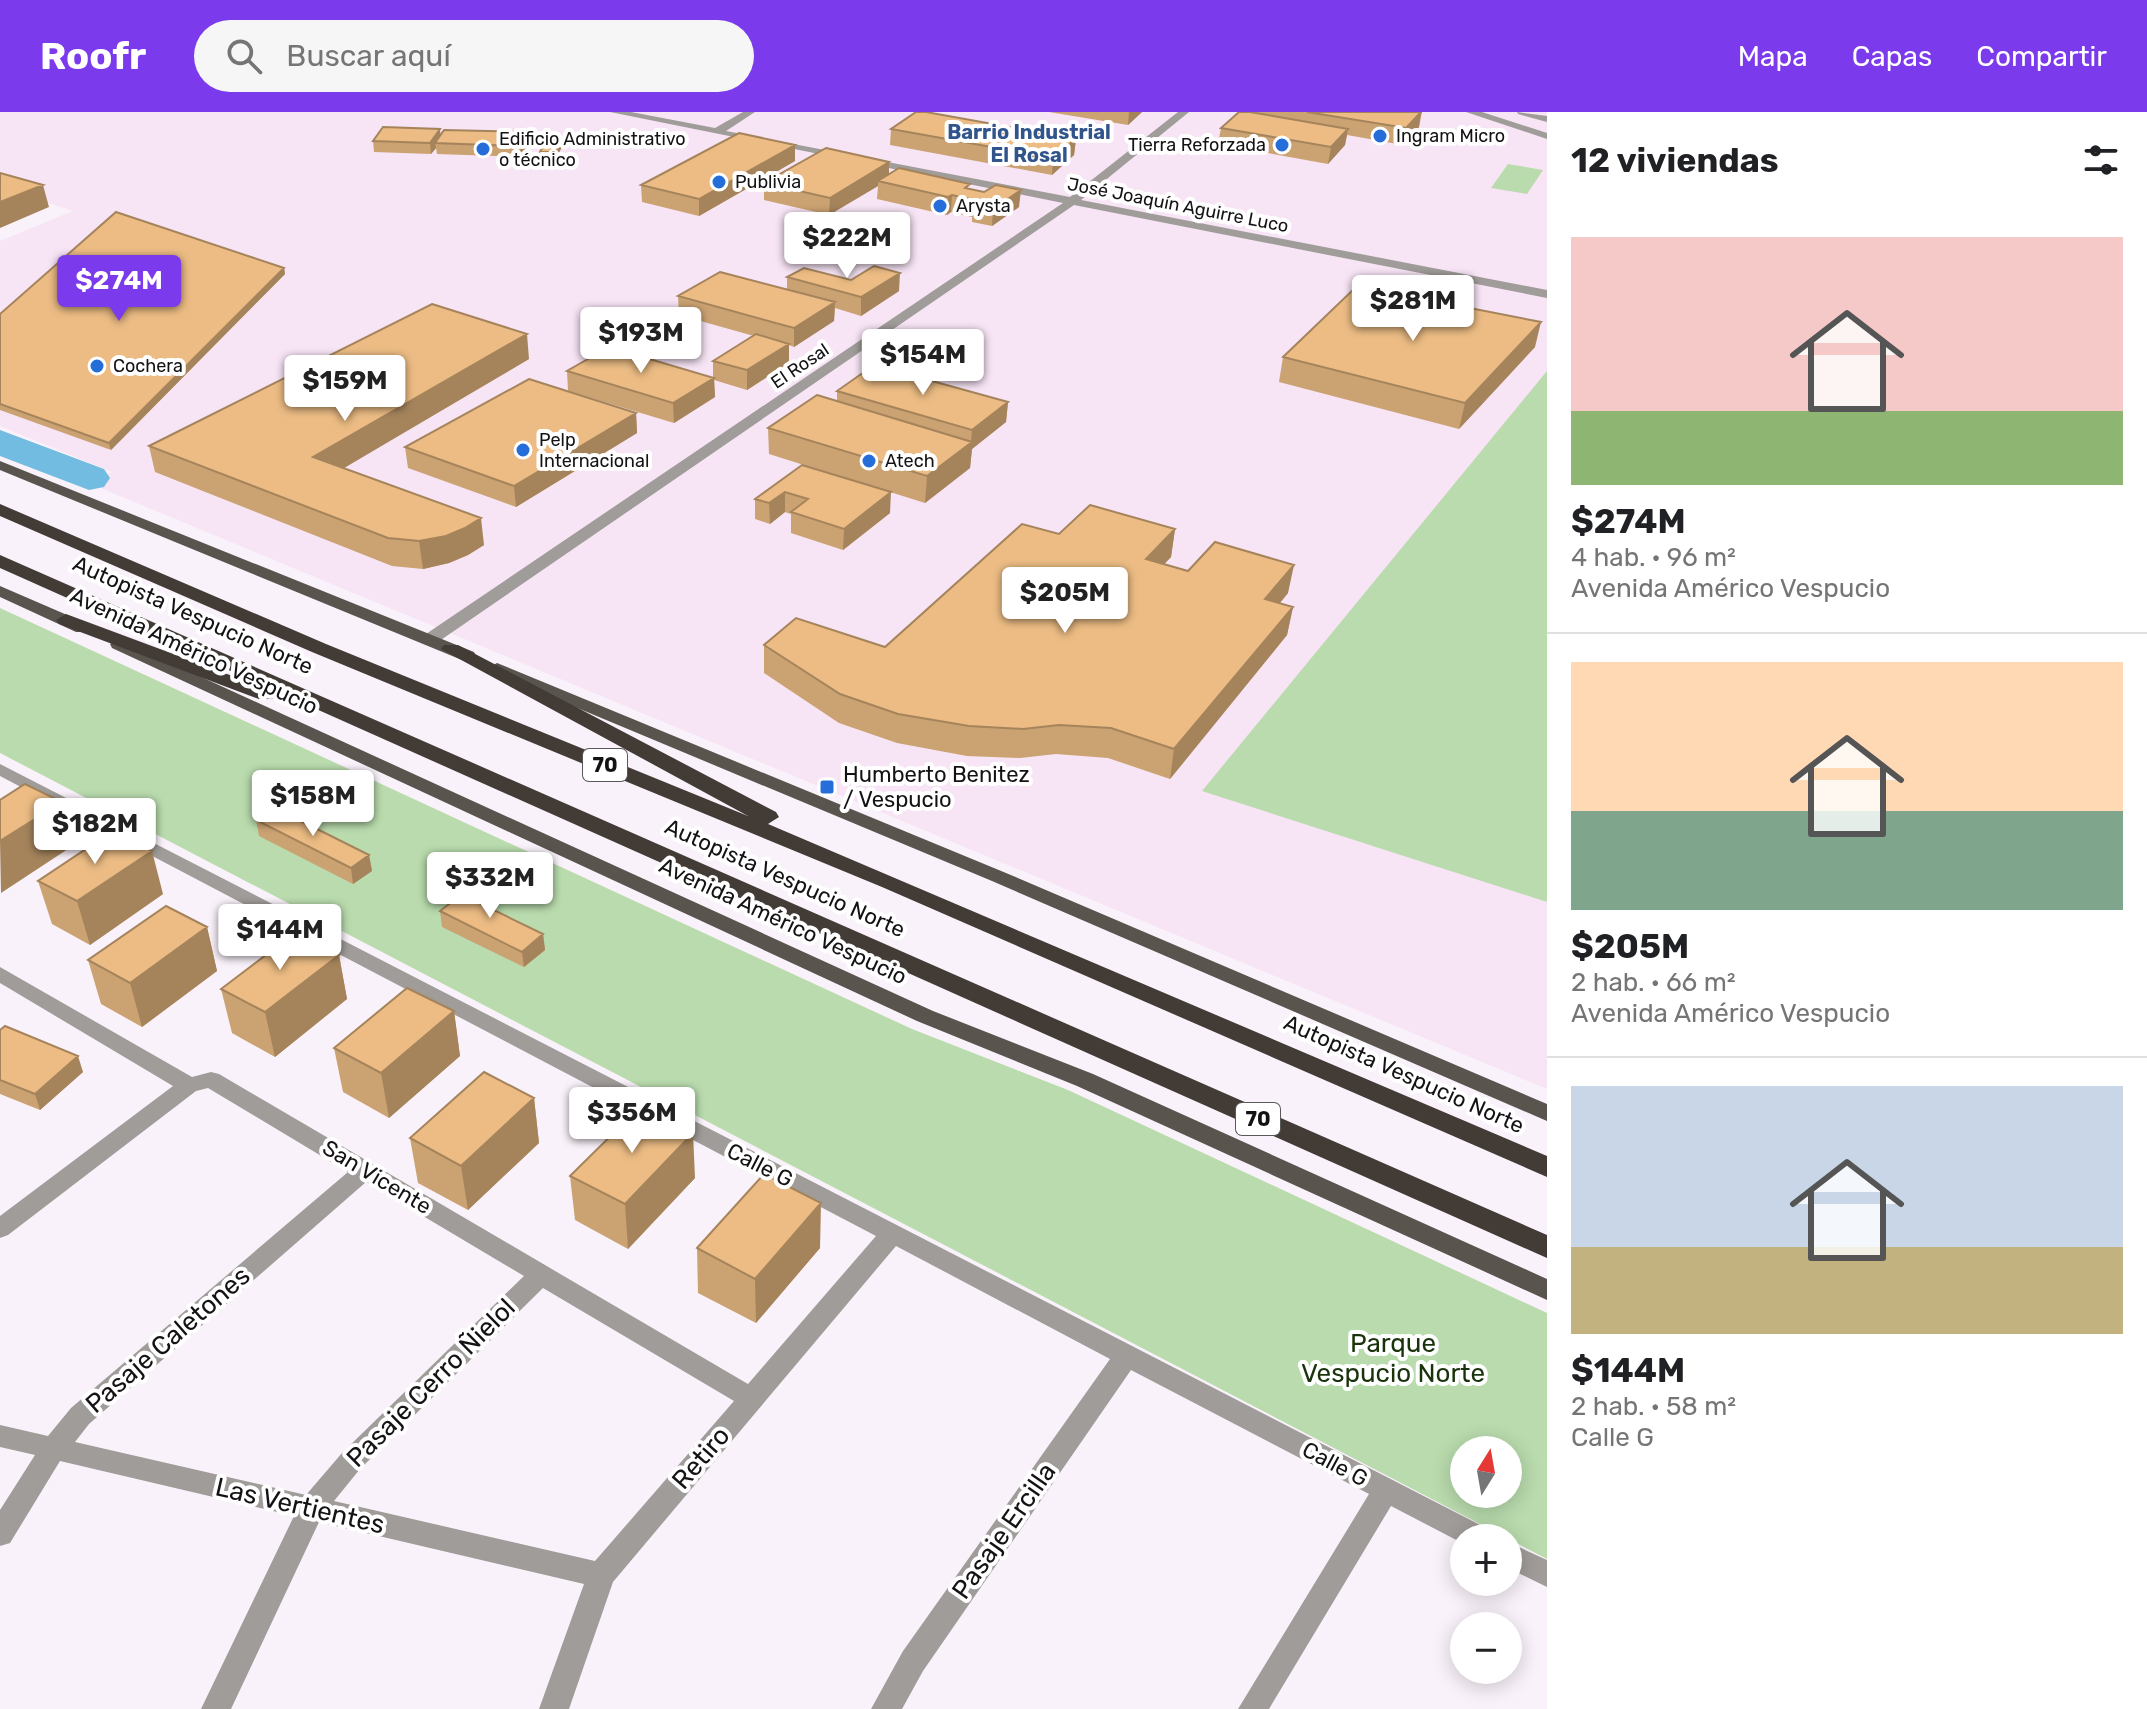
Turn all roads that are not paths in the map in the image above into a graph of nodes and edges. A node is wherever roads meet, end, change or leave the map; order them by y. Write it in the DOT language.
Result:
graph roads {
  1 [pos="615,112"];
  2 [pos="750,112"];
  3 [pos="1184,112"];
  4 [pos="1471,112"];
  5 [pos="1522,112"];
  6 [pos="1547,119"];
  7 [pos="716,132"];
  8 [pos="1547,136"];
  9 [pos="1070,203"];
  10 [pos="1547,294"];
  11 [pos="0,465"];
  12 [pos="0,509"];
  13 [pos="0,561"];
  14 [pos="0,591"];
  15 [pos="66,620"];
  16 [pos="429,640"];
  17 [pos="451,649"];
  18 [pos="0,769"];
  19 [pos="502,782"];
  20 [pos="890,882"];
  21 [pos="0,974"];
  22 [pos="189,1085"];
  23 [pos="1547,1113"];
  24 [pos="1547,1167"];
  25 [pos="365,1170"];
  26 [pos="0,1229"];
  27 [pos="893,1233"];
  28 [pos="1547,1247"];
  29 [pos="542,1274"];
  30 [pos="1547,1290"];
  31 [pos="1127,1355"];
  32 [pos="752,1399"];
  33 [pos="0,1436"];
  34 [pos="53,1449"];
  35 [pos="1386,1490"];
  36 [pos="311,1509"];
  37 [pos="1451,1524"];
  38 [pos="0,1534"];
  39 [pos="1522,1561"];
  40 [pos="1547,1574"];
  41 [pos="601,1575"];
  42 [pos="216,1709"];
  43 [pos="554,1709"];
  44 [pos="886,1709"];
  45 [pos="1253,1709"];
  1 -- 7 [label="street, José Joaquín Aguirre Luco"];
  2 -- 7 [label="street"];
  3 -- 9 [label="street, El Rosal"];
  4 -- 8 [label="street"];
  5 -- 6 [label="street"];
  7 -- 9 [label="street, José Joaquín Aguirre Luco"];
  9 -- 10 [label="street, José Joaquín Aguirre Luco"];
  9 -- 16 [label="street, El Rosal"];
  11 -- 16 [label="main road"];
  12 -- 20 [label="highway, Autopista Vespucio Norte / 70"];
  13 -- 19 [label="highway, Autopista Vespucio Norte / 70"];
  14 -- 15 [label="main road, Avenida Américo Vespucio"];
  15 -- 19 [label="highway"];
  15 -- 30 [label="main road, Avenida Américo Vespucio"];
  16 -- 17 [label="main road"];
  17 -- 20 [label="highway"];
  17 -- 23 [label="main road"];
  18 -- 27 [label="street, Calle G"];
  19 -- 28 [label="highway, Autopista Vespucio Norte / 70"];
  20 -- 24 [label="highway, Autopista Vespucio Norte / 70"];
  21 -- 22 [label="street, San Vicente"];
  22 -- 25 [label="street, San Vicente"];
  22 -- 26 [label="street"];
  25 -- 29 [label="street, San Vicente"];
  25 -- 34 [label="street, Pasaje Caletones"];
  27 -- 31 [label="street, Calle G"];
  27 -- 32 [label="street, Retiro"];
  29 -- 32 [label="street, San Vicente"];
  29 -- 36 [label="street, Pasaje Cerro Ñielol"];
  31 -- 35 [label="street, Calle G"];
  31 -- 44 [label="street, Pasaje Ercilla"];
  32 -- 41 [label="street, Retiro"];
  33 -- 34 [label="street, Las Vertientes"];
  34 -- 36 [label="street, Las Vertientes"];
  34 -- 38 [label="street, Pasaje Caletones"];
  35 -- 37 [label="street, Calle G"];
  35 -- 45 [label="street"];
  36 -- 41 [label="street, Las Vertientes"];
  36 -- 42 [label="street, Pasaje Cerro Ñielol"];
  39 -- 40 [label="street"];
  41 -- 43 [label="street, Retiro"];
}
